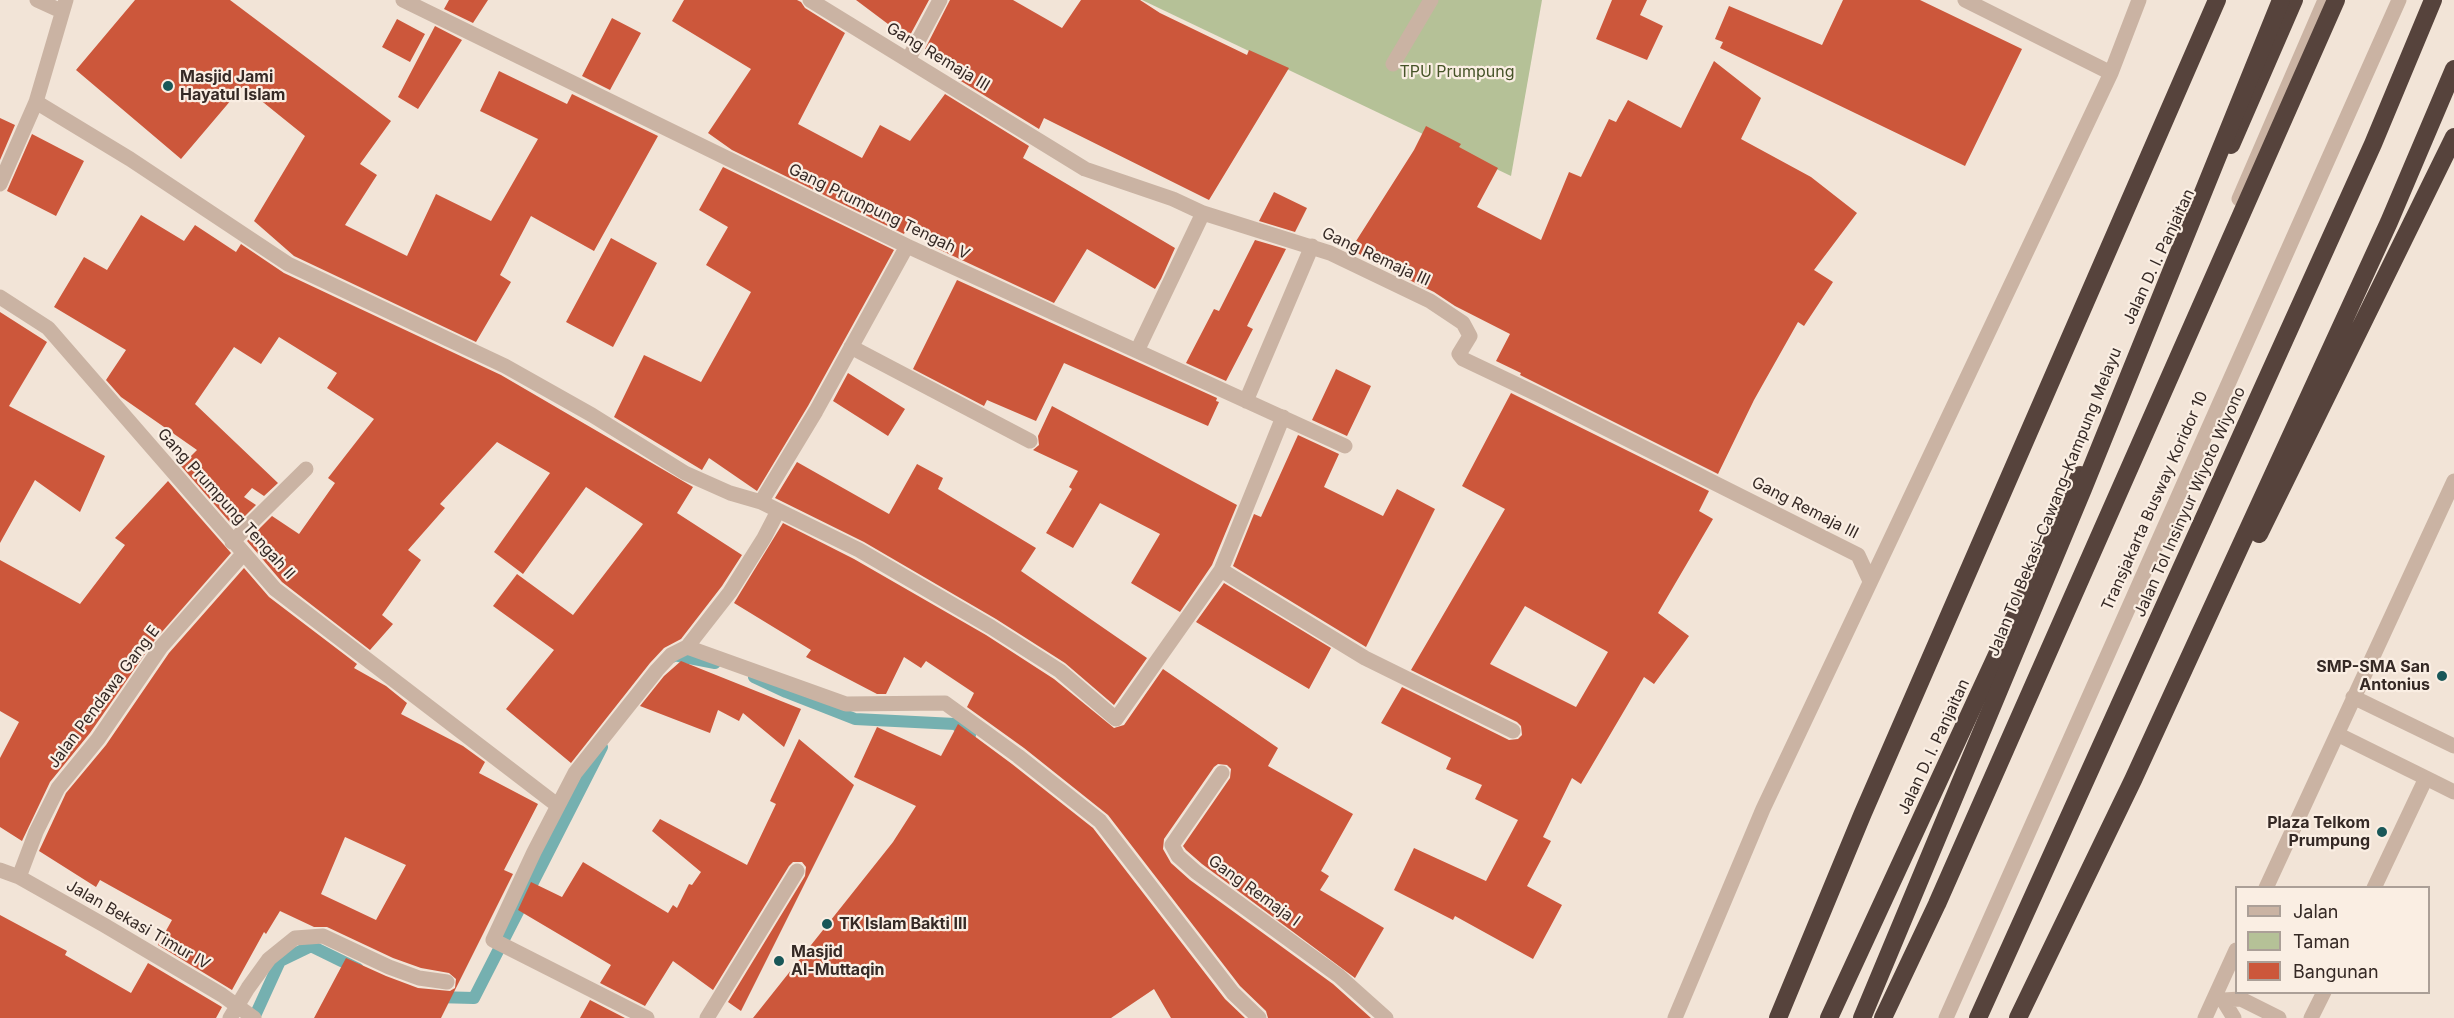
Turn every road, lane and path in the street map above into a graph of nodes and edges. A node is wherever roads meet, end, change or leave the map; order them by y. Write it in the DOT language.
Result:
graph roads {
  1 [pos="37,0"];
  2 [pos="403,0"];
  3 [pos="810,0"];
  4 [pos="940,0"];
  5 [pos="1431,0"];
  6 [pos="1965,0"];
  7 [pos="2139,0"];
  8 [pos="2217,0"];
  9 [pos="2281,0"];
  10 [pos="2294,0"];
  11 [pos="2325,0"];
  12 [pos="2336,0"];
  13 [pos="2399,0"];
  14 [pos="2433,0"];
  15 [pos="64,5"];
  16 [pos="908,60"];
  17 [pos="1392,64"];
  18 [pos="2454,69"];
  19 [pos="2111,73"];
  20 [pos="36,102"];
  21 [pos="2454,137"];
  22 [pos="0,184"];
  23 [pos="1203,213"];
  24 [pos="907,246"];
  25 [pos="1311,246"];
  26 [pos="0,297"];
  27 [pos="851,347"];
  28 [pos="1137,351"];
  29 [pos="1246,401"];
  30 [pos="1283,417"];
  31 [pos="1030,441"];
  32 [pos="1345,446"];
  33 [pos="306,469"];
  34 [pos="2454,482"];
  35 [pos="760,502"];
  36 [pos="778,511"];
  37 [pos="232,542"];
  38 [pos="1888,544"];
  39 [pos="243,554"];
  40 [pos="1858,555"];
  41 [pos="1221,570"];
  42 [pos="1870,581"];
  43 [pos="687,647"];
  44 [pos="2354,697"];
  45 [pos="1513,731"];
  46 [pos="2337,734"];
  47 [pos="2454,746"];
  48 [pos="1222,773"];
  49 [pos="2426,778"];
  50 [pos="2454,792"];
  51 [pos="557,805"];
  52 [pos="0,870"];
  53 [pos="797,872"];
  54 [pos="19,877"];
  55 [pos="2267,886"];
  56 [pos="2375,886"];
  57 [pos="2235,954"];
  58 [pos="447,982"];
  59 [pos="2324,994"];
  60 [pos="2219,998"];
  61 [pos="242,1014"];
  62 [pos="647,1018"];
  63 [pos="707,1018"];
  64 [pos="1259,1018"];
  65 [pos="1386,1018"];
  66 [pos="1675,1018"];
  67 [pos="1778,1018"];
  68 [pos="1829,1018"];
  69 [pos="1862,1018"];
  70 [pos="1882,1018"];
  71 [pos="1890,1018"];
  72 [pos="1946,1018"];
  73 [pos="1978,1018"];
  74 [pos="2019,1018"];
  75 [pos="2205,1018"];
  76 [pos="2234,1018"];
  77 [pos="2279,1018"];
  78 [pos="2312,1018"];
  1 -- 15 [label="street"];
  2 -- 24 [label="street, Gang Prumpung Tengah V"];
  3 -- 16 [label="street, Gang Remaja III"];
  4 -- 16 [label="street"];
  5 -- 17 [label="street"];
  6 -- 19 [label="street"];
  7 -- 19 [label="street"];
  8 -- 67 [label="highway"];
  9 -- 69 [label="highway, Jalan Tol Bekasi–Cawang–Kampung Melayu, bridge"];
  10 -- 68 [label="highway, Jalan D. I. Panjaitan"];
  11 -- 71 [label="street, Transjakarta Busway Koridor 10"];
  12 -- 70 [label="highway, bridge"];
  13 -- 72 [label="street, Transjakarta Busway Koridor 10"];
  14 -- 73 [label="highway, Jalan Tol Insinyur Wiyoto Wiyono"];
  15 -- 20 [label="street"];
  16 -- 23 [label="street, Gang Remaja III"];
  18 -- 74 [label="highway"];
  19 -- 38 [label="street"];
  20 -- 22 [label="street"];
  20 -- 35 [label="street"];
  21 -- 74 [label="highway"];
  23 -- 25 [label="street, Gang Remaja III"];
  23 -- 28 [label="street"];
  24 -- 27 [label="street"];
  24 -- 28 [label="street, Gang Prumpung Tengah V"];
  25 -- 29 [label="street"];
  25 -- 40 [label="street, Gang Remaja III"];
  26 -- 37 [label="street, Gang Prumpung Tengah II"];
  27 -- 31 [label="street"];
  27 -- 35 [label="street"];
  28 -- 29 [label="street, Gang Prumpung Tengah V"];
  29 -- 30 [label="street, Gang Prumpung Tengah V"];
  30 -- 32 [label="street, Gang Prumpung Tengah V"];
  30 -- 41 [label="street"];
  33 -- 37 [label="street"];
  34 -- 44 [label="street"];
  35 -- 36 [label="street"];
  36 -- 41 [label="street"];
  36 -- 43 [label="street"];
  37 -- 39 [label="street, Gang Prumpung Tengah II"];
  38 -- 40 [label="street, Gang Remaja III"];
  38 -- 42 [label="street"];
  39 -- 51 [label="street, Gang Prumpung Tengah II"];
  39 -- 54 [label="street, Jalan Pendawa Gang E"];
  40 -- 42 [label="street, Gang Remaja III"];
  41 -- 45 [label="street"];
  42 -- 66 [label="street"];
  43 -- 51 [label="street"];
  43 -- 64 [label="street"];
  44 -- 46 [label="street"];
  44 -- 47 [label="street"];
  46 -- 49 [label="street"];
  46 -- 55 [label="street"];
  48 -- 65 [label="street, Gang Remaja I"];
  49 -- 50 [label="street"];
  49 -- 56 [label="street"];
  51 -- 62 [label="street"];
  52 -- 54 [label="street, Jalan Bekasi Timur IV"];
  53 -- 63 [label="street"];
  54 -- 61 [label="street, Jalan Bekasi Timur IV"];
  57 -- 60 [label="street"];
  58 -- 61 [label="street"];
  59 -- 78 [label="street"];
  60 -- 75 [label="street"];
  60 -- 76 [label="street"];
  60 -- 77 [label="street"];
}
